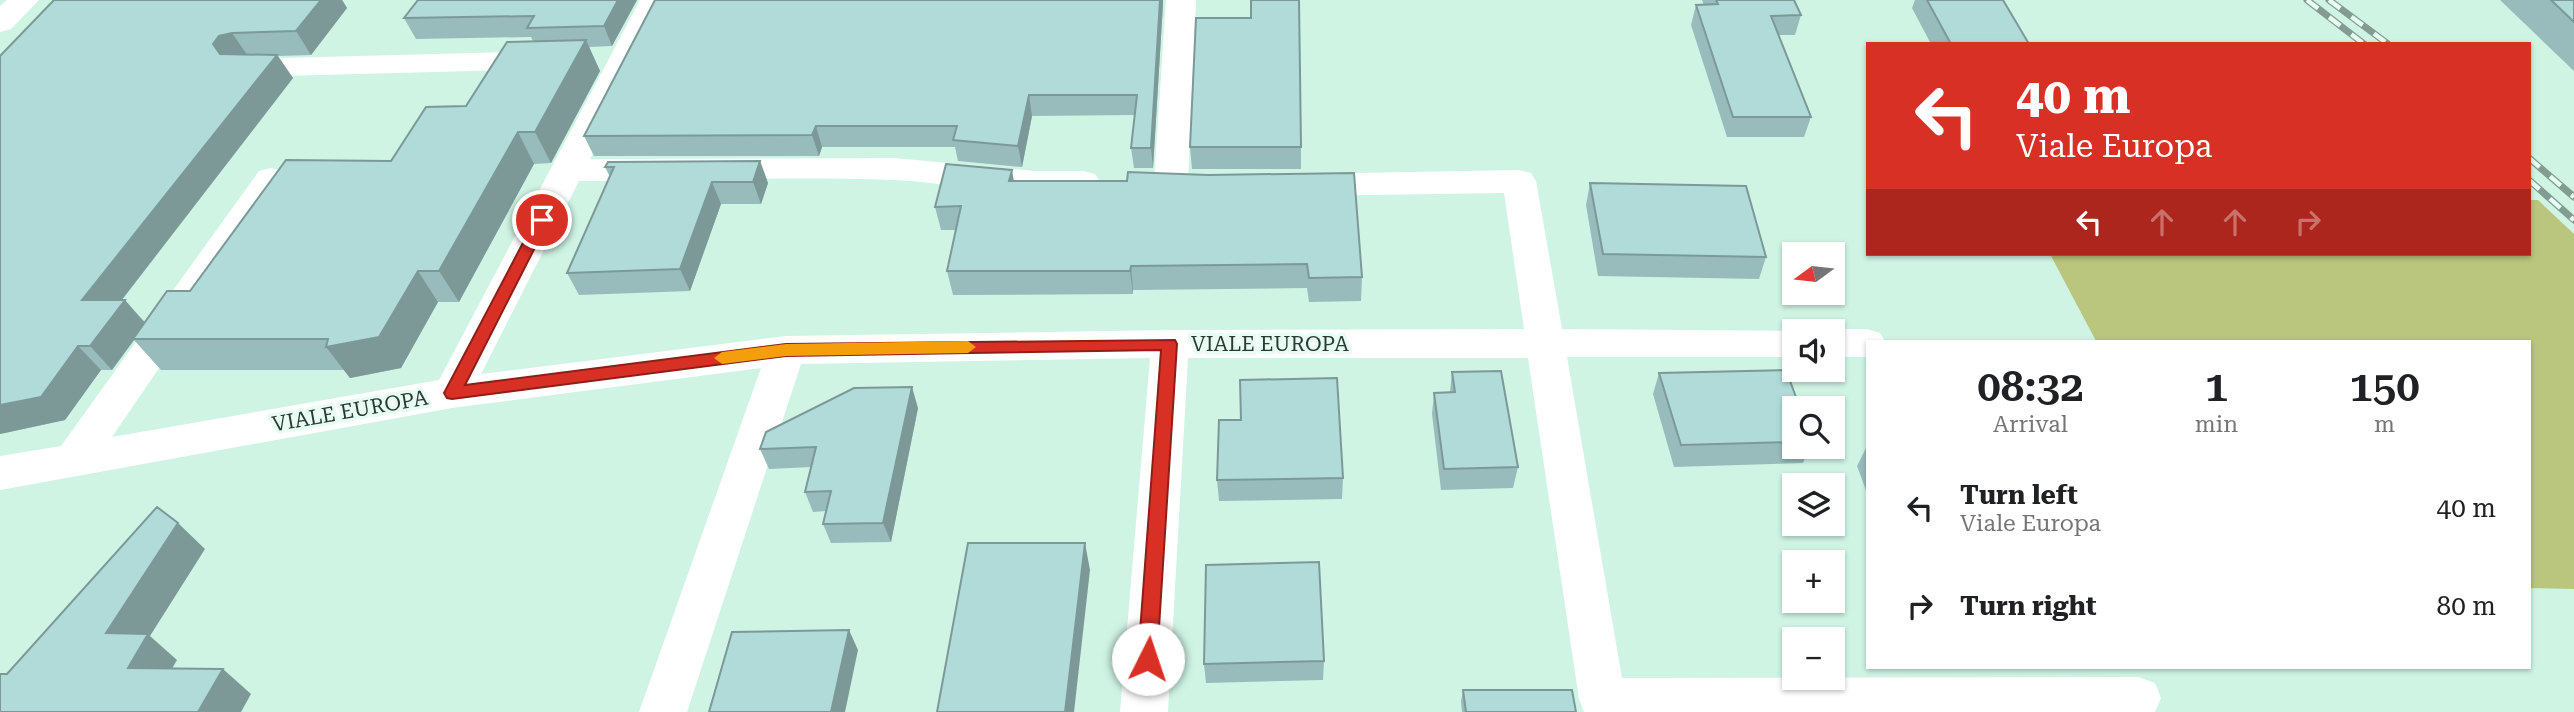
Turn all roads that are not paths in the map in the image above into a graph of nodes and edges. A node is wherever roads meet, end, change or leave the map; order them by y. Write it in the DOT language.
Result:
graph roads {
  1 [pos="24,0"];
  2 [pos="655,0"];
  3 [pos="1181,0"];
  4 [pos="0,23"];
  5 [pos="597,59"];
  6 [pos="248,68"];
  7 [pos="568,170"];
  8 [pos="271,178"];
  9 [pos="1275,185"];
  10 [pos="1546,343"];
  11 [pos="1782,343"];
  12 [pos="1845,343"];
  13 [pos="1866,343"];
  14 [pos="1170,344"];
  15 [pos="786,350"];
  16 [pos="452,393"];
  17 [pos="72,462"];
  18 [pos="0,473"];
  19 [pos="2138,698"];
  20 [pos="663,712"];
  21 [pos="1144,712"];
  1 -- 4 [label="street"];
  2 -- 5 [label="street"];
  3 -- 7 [label="street"];
  5 -- 6 [label="street"];
  5 -- 7 [label="street"];
  7 -- 16 [label="street"];
  8 -- 17 [label="street"];
  9 -- 10 [label="street"];
  10 -- 11 [label="street, VIALE EUROPA"];
  10 -- 14 [label="street, VIALE EUROPA"];
  10 -- 19 [label="street"];
  12 -- 13 [label="street"];
  14 -- 15 [label="street, VIALE EUROPA"];
  14 -- 21 [label="street"];
  15 -- 16 [label="street, VIALE EUROPA"];
  15 -- 20 [label="street"];
  16 -- 17 [label="street, VIALE EUROPA"];
  17 -- 18 [label="street, VIALE EUROPA"];
}
